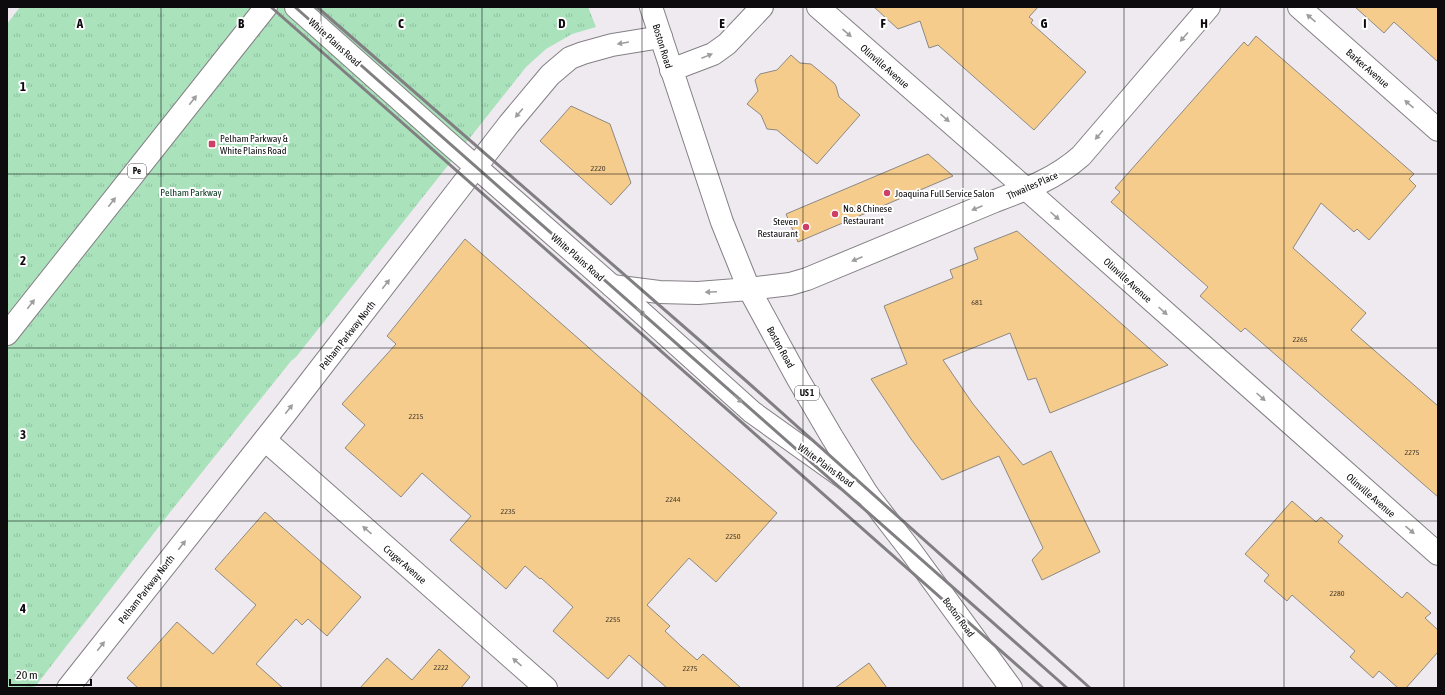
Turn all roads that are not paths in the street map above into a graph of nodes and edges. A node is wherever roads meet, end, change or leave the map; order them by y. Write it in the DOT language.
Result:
graph roads {
  1 [pos="266,7"];
  2 [pos="296,7"];
  3 [pos="651,7"];
  4 [pos="762,7"];
  5 [pos="818,7"];
  6 [pos="1209,7"];
  7 [pos="1298,7"];
  8 [pos="661,37"];
  9 [pos="671,70"];
  10 [pos="1438,130"];
  11 [pos="476,167"];
  12 [pos="1026,190"];
  13 [pos="612,286"];
  14 [pos="749,289"];
  15 [pos="7,334"];
  16 [pos="265,440"];
  17 [pos="868,496"];
  18 [pos="1438,554"];
  19 [pos="68,688"];
  20 [pos="546,688"];
  21 [pos="1011,688"];
  15 -- 1 [label="street, Pe, one-way"];
  2 -- 11 [label="street, White Plains Road"];
  3 -- 8 [label="street, Boston Road / US 1"];
  9 -- 4 [label="street, one-way"];
  5 -- 12 [label="street, Olinville Avenue, one-way"];
  6 -- 12 [label="street, Thwaites Place, one-way"];
  10 -- 7 [label="street, Barker Avenue, one-way"];
  8 -- 9 [label="street, Boston Road / US 1"];
  8 -- 11 [label="street, Pelham Parkway North, one-way"];
  9 -- 14 [label="street, Boston Road / US 1"];
  11 -- 13 [label="street, White Plains Road"];
  16 -- 11 [label="street, Pelham Parkway North, one-way"];
  12 -- 14 [label="street, Thwaites Place, one-way"];
  12 -- 18 [label="street, Olinville Avenue, one-way"];
  14 -- 13 [label="street, Thwaites Place, one-way"];
  13 -- 17 [label="street, White Plains Road, one-way"];
  14 -- 17 [label="street, Boston Road / US 1"];
  19 -- 16 [label="street, Pelham Parkway North, one-way"];
  20 -- 16 [label="street, Cruger Avenue, one-way"];
  17 -- 21 [label="street, Boston Road / US 1"];
}
